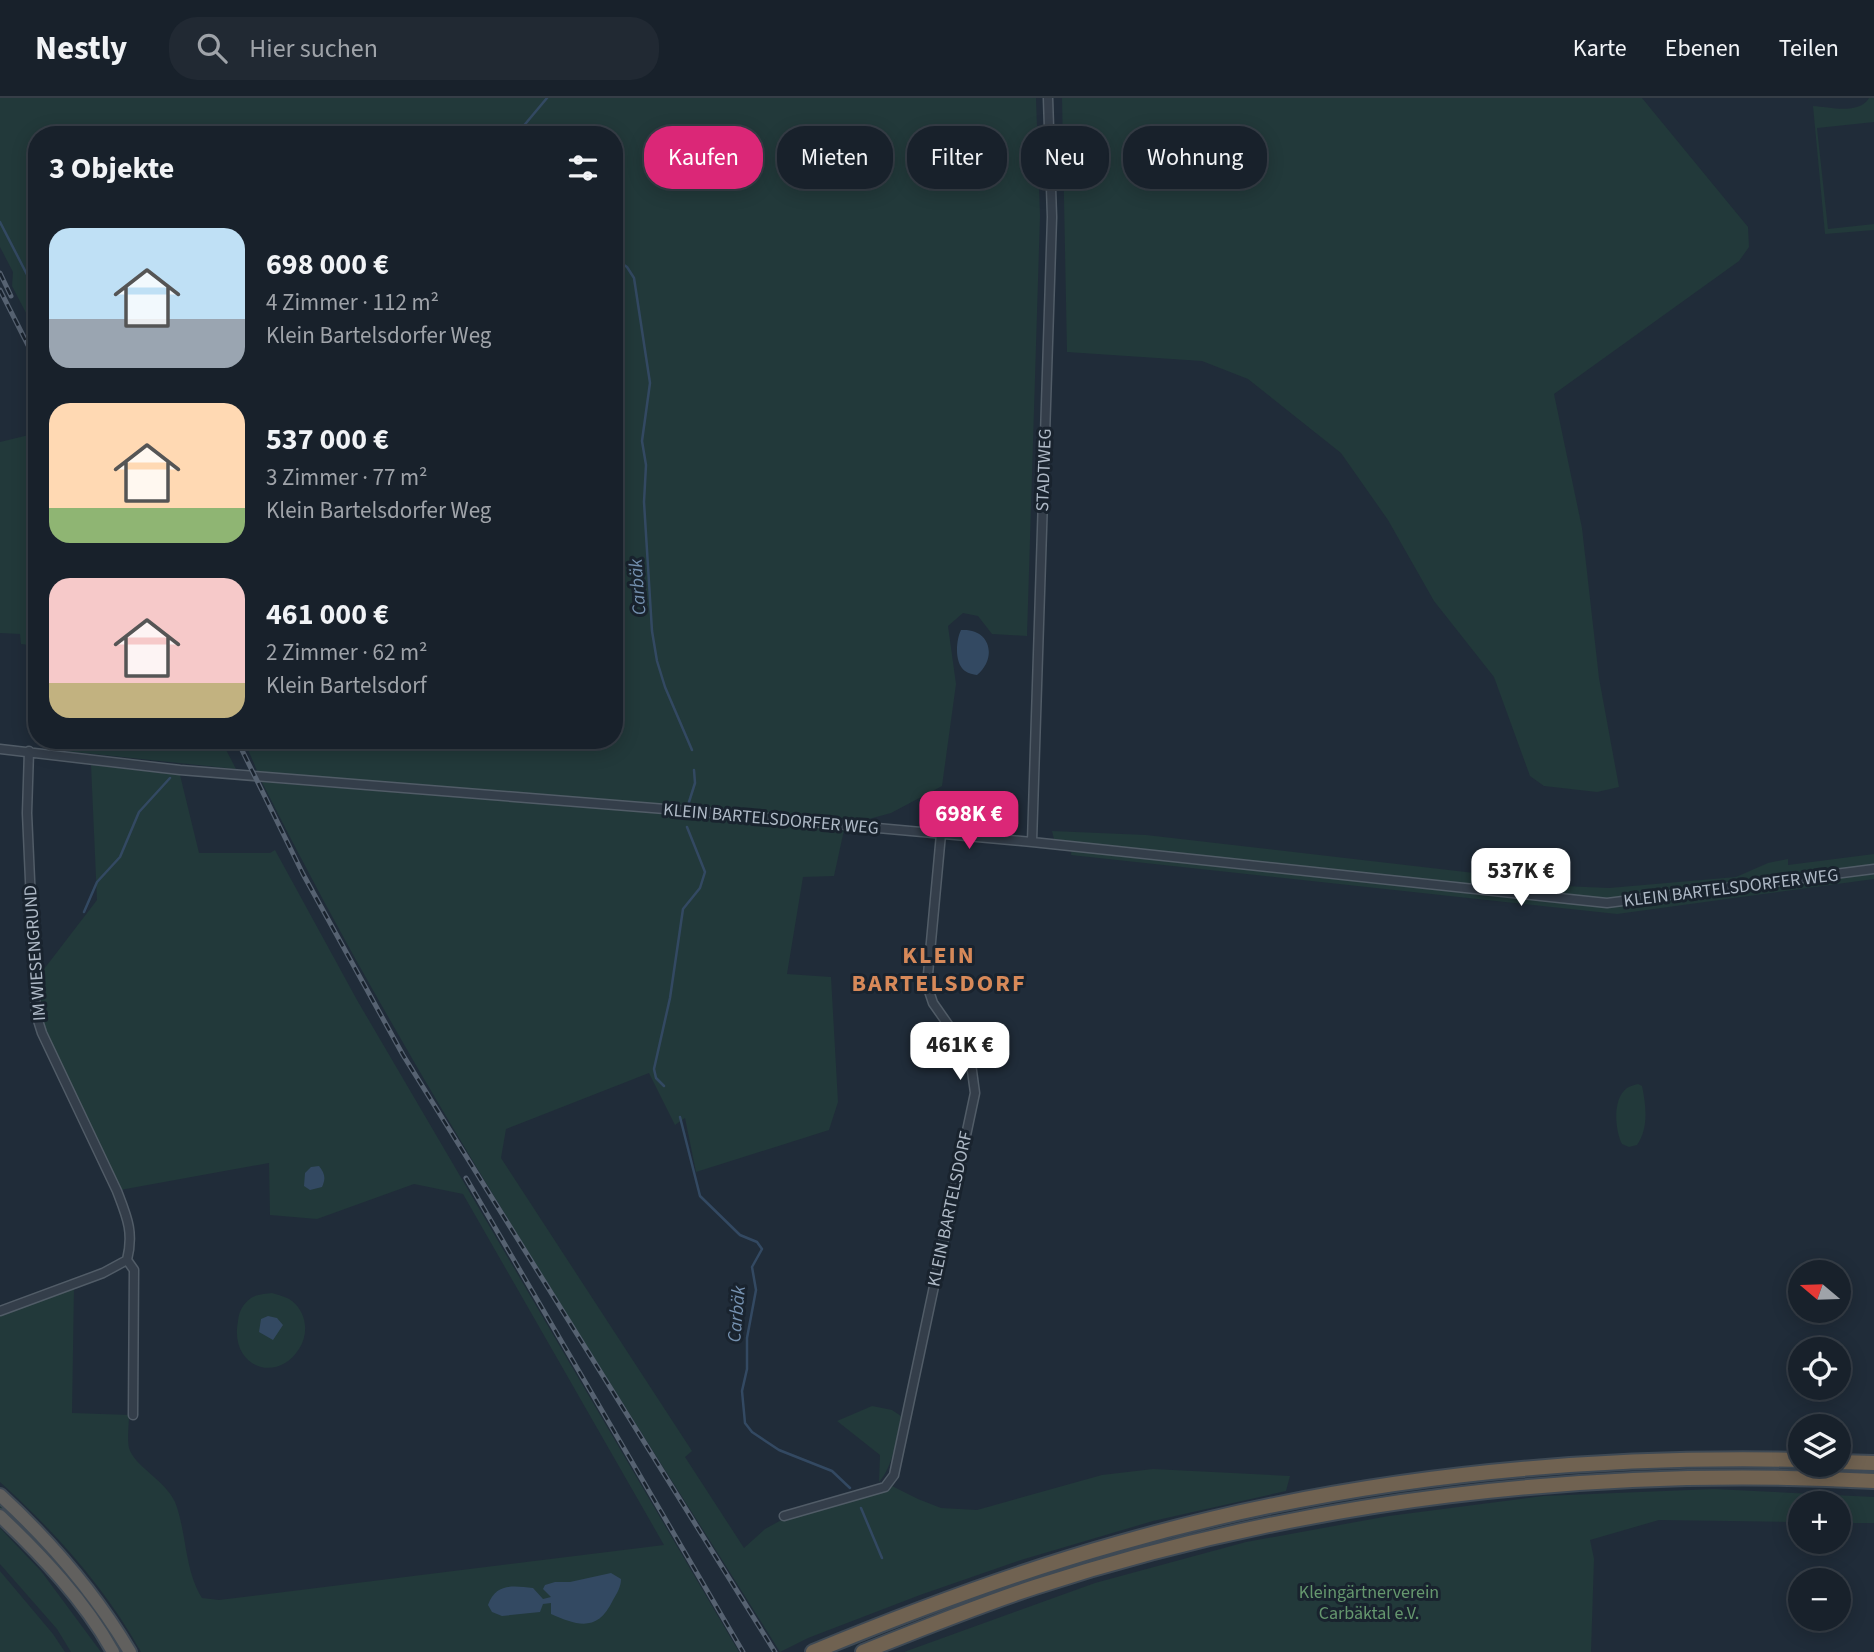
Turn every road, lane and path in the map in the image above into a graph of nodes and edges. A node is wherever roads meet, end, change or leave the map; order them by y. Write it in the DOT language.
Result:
graph roads {
  1 [pos="1048,98"];
  2 [pos="0,749"];
  3 [pos="29,751"];
  4 [pos="941,834"];
  5 [pos="1032,842"];
  6 [pos="1874,869"];
  7 [pos="127,1261"];
  8 [pos="0,1311"];
  9 [pos="133,1415"];
  10 [pos="1788,1460"];
  11 [pos="1851,1462"];
  12 [pos="1874,1463"];
  13 [pos="1874,1481"];
  14 [pos="0,1496"];
  15 [pos="0,1516"];
  16 [pos="784,1516"];
  17 [pos="113,1652"];
  18 [pos="131,1652"];
  19 [pos="813,1652"];
  20 [pos="863,1652"];
  1 -- 5 [label="street, STADTWEG"];
  2 -- 3 [label="street, KLEIN BARTELSDORFER WEG"];
  3 -- 4 [label="street, KLEIN BARTELSDORFER WEG"];
  3 -- 7 [label="street, IM WIESENGRUND"];
  4 -- 5 [label="street, KLEIN BARTELSDORFER WEG"];
  4 -- 16 [label="street, KLEIN BARTELSDORF"];
  5 -- 6 [label="street, KLEIN BARTELSDORFER WEG"];
  7 -- 8 [label="street"];
  7 -- 9 [label="street, IM WIESENGRUND"];
  10 -- 19 [label="highway"];
  11 -- 12 [label="highway"];
  13 -- 20 [label="highway"];
  14 -- 18 [label="highway"];
  15 -- 17 [label="highway"];
}
